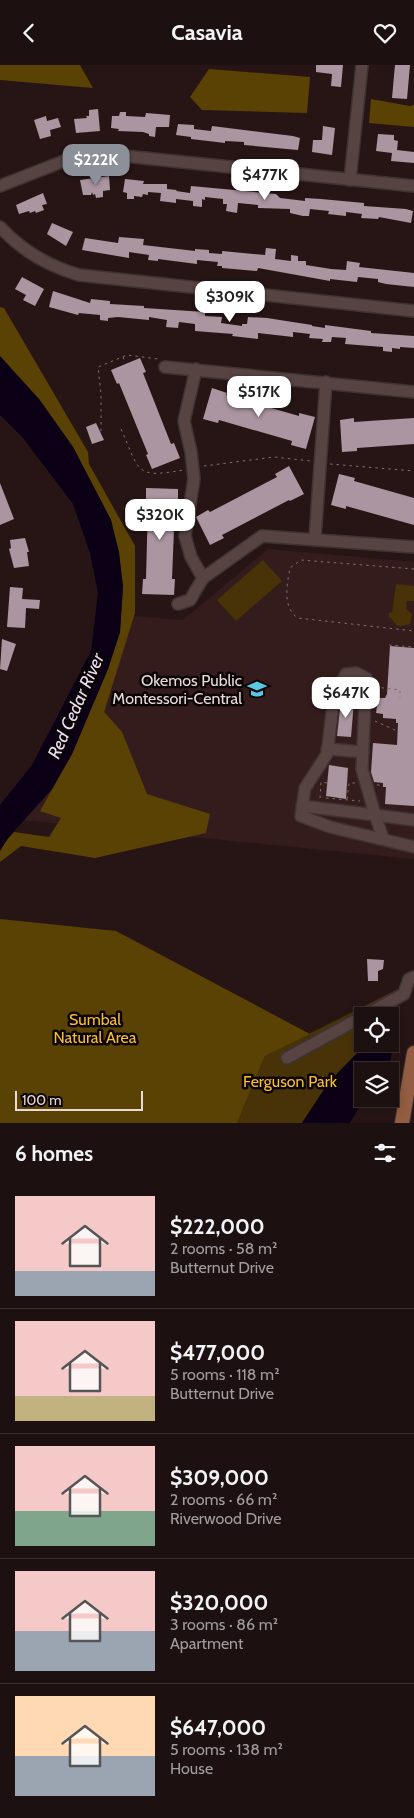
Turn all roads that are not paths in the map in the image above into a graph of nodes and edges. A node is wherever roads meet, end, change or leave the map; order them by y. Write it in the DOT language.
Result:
graph roads {
  1 [pos="362,65"];
  2 [pos="350,180"];
  3 [pos="0,186"];
  4 [pos="414,186"];
  5 [pos="0,227"];
  6 [pos="414,311"];
  7 [pos="165,367"];
  8 [pos="196,369"];
  9 [pos="326,382"];
  10 [pos="414,392"];
  11 [pos="315,538"];
  12 [pos="414,547"];
  13 [pos="203,578"];
  14 [pos="178,604"];
  15 [pos="327,749"];
  16 [pos="363,752"];
  17 [pos="302,806"];
  18 [pos="375,815"];
  19 [pos="414,820"];
  20 [pos="383,838"];
  21 [pos="414,847"];
  22 [pos="414,977"];
  23 [pos="381,1007"];
  24 [pos="354,1022"];
  25 [pos="413,1057"];
  26 [pos="287,1058"];
  27 [pos="411,1090"];
  28 [pos="402,1123"];
  1 -- 2 [label="street"];
  2 -- 3 [label="street"];
  2 -- 4 [label="street"];
  5 -- 6 [label="street"];
  7 -- 8 [label="street"];
  8 -- 9 [label="street"];
  8 -- 13 [label="street"];
  9 -- 10 [label="street"];
  9 -- 11 [label="street"];
  11 -- 12 [label="street"];
  11 -- 13 [label="street"];
  13 -- 14 [label="street"];
  15 -- 16 [label="street"];
  15 -- 16 [label="street"];
  15 -- 17 [label="street"];
  16 -- 18 [label="street"];
  17 -- 18 [label="street"];
  17 -- 20 [label="street"];
  18 -- 19 [label="street"];
  18 -- 20 [label="street"];
  20 -- 21 [label="street"];
  22 -- 23 [label="street"];
  24 -- 26 [label="street"];
  25 -- 27 [label="main road"];
  27 -- 28 [label="main road"];
}
